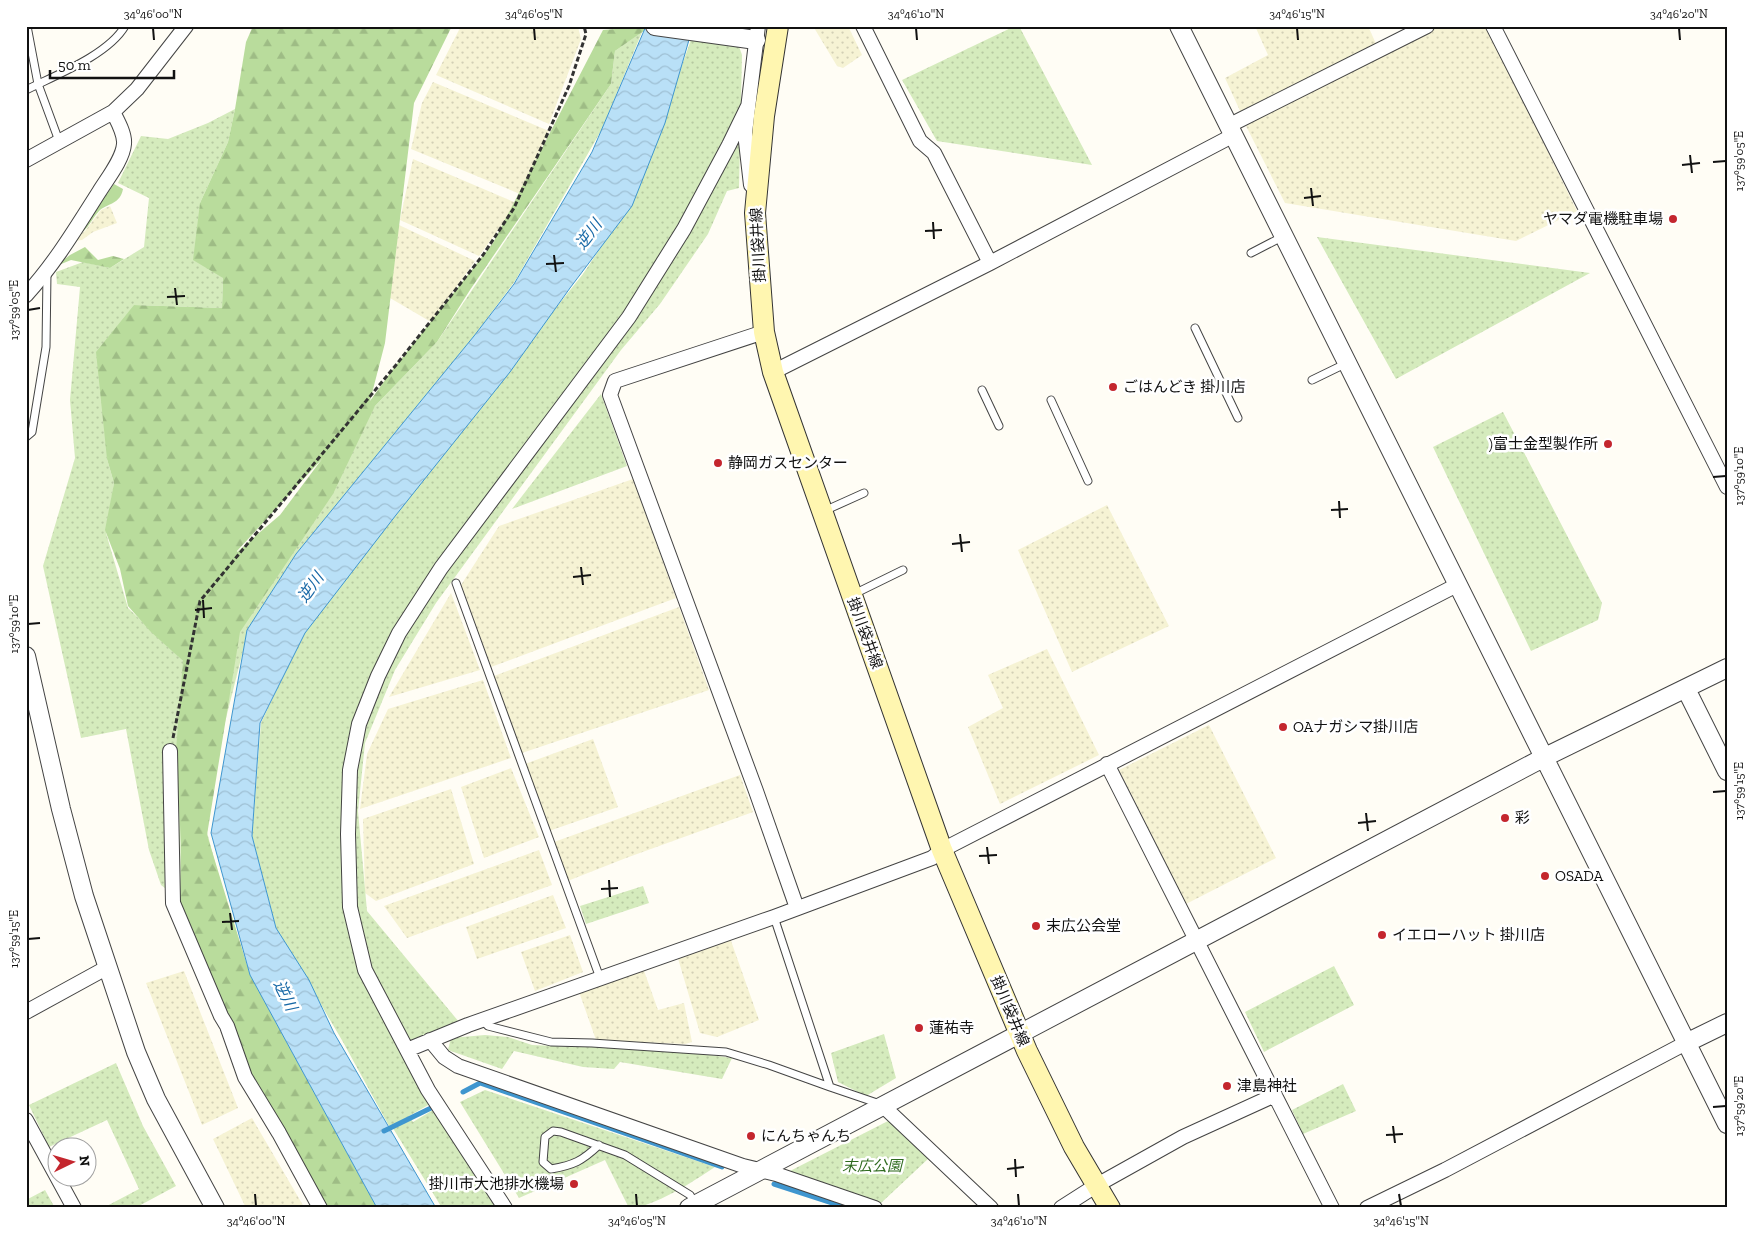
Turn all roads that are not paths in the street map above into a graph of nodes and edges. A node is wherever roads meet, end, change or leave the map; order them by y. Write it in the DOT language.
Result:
graph roads {
  1 [pos="27,26"];
  2 [pos="125,26"];
  3 [pos="186,26"];
  4 [pos="655,26"];
  5 [pos="778,26"];
  6 [pos="863,26"];
  7 [pos="1179,26"];
  8 [pos="1427,26"];
  9 [pos="1493,26"];
  10 [pos="751,35"];
  11 [pos="38,84"];
  12 [pos="26,90"];
  13 [pos="748,106"];
  14 [pos="113,112"];
  15 [pos="1232,130"];
  16 [pos="59,141"];
  17 [pos="26,160"];
  18 [pos="755,213"];
  19 [pos="1284,236"];
  20 [pos="1251,253"];
  21 [pos="990,263"];
  22 [pos="47,272"];
  23 [pos="26,295"];
  24 [pos="1195,328"];
  25 [pos="764,332"];
  26 [pos="1347,363"];
  27 [pos="773,372"];
  28 [pos="1312,380"];
  29 [pos="982,390"];
  30 [pos="1051,400"];
  31 [pos="1238,418"];
  32 [pos="999,426"];
  33 [pos="26,437"];
  34 [pos="1088,481"];
  35 [pos="1727,487"];
  36 [pos="864,493"];
  37 [pos="822,512"];
  38 [pos="903,570"];
  39 [pos="456,583"];
  40 [pos="1457,585"];
  41 [pos="852,595"];
  42 [pos="26,656"];
  43 [pos="1727,668"];
  44 [pos="1686,689"];
  45 [pos="170,751"];
  46 [pos="1545,757"];
  47 [pos="1107,764"];
  48 [pos="1727,771"];
  49 [pos="942,850"];
  50 [pos="797,908"];
  51 [pos="774,917"];
  52 [pos="1196,941"];
  53 [pos="108,967"];
  54 [pos="600,978"];
  55 [pos="26,1012"];
  56 [pos="482,1020"];
  57 [pos="1727,1023"];
  58 [pos="1019,1033"];
  59 [pos="430,1040"];
  60 [pos="1686,1044"];
  61 [pos="408,1050"];
  62 [pos="830,1087"];
  63 [pos="1275,1095"];
  64 [pos="882,1105"];
  65 [pos="26,1120"];
  66 [pos="1727,1124"];
  67 [pos="599,1145"];
  68 [pos="760,1170"];
  69 [pos="1097,1185"];
  70 [pos="692,1206"];
  71 [pos="74,1208"];
  72 [pos="215,1208"];
  73 [pos="320,1208"];
  74 [pos="506,1208"];
  75 [pos="875,1208"];
  76 [pos="990,1208"];
  77 [pos="1061,1208"];
  78 [pos="1110,1208"];
  79 [pos="1332,1208"];
  80 [pos="1366,1208"];
  1 -- 11 [label="lane"];
  2 -- 11 [label="lane"];
  3 -- 14 [label="street"];
  4 -- 10 [label="street"];
  5 -- 18 [label="main road, 掛川袋井線"];
  6 -- 21 [label="street"];
  7 -- 15 [label="street"];
  8 -- 15 [label="street"];
  9 -- 35 [label="street"];
  10 -- 13 [label="street"];
  11 -- 12 [label="lane"];
  11 -- 16 [label="lane"];
  13 -- 18 [label="street"];
  13 -- 61 [label="street"];
  14 -- 16 [label="street"];
  14 -- 22 [label="street"];
  15 -- 19 [label="street"];
  15 -- 21 [label="street"];
  16 -- 17 [label="street"];
  18 -- 25 [label="main road, 掛川袋井線"];
  19 -- 20 [label="lane"];
  19 -- 26 [label="street"];
  21 -- 27 [label="street"];
  22 -- 23 [label="street"];
  22 -- 33 [label="lane"];
  24 -- 31 [label="lane"];
  25 -- 27 [label="main road, 掛川袋井線"];
  25 -- 50 [label="street"];
  26 -- 28 [label="lane"];
  26 -- 40 [label="street"];
  27 -- 37 [label="main road, 掛川袋井線"];
  29 -- 32 [label="lane"];
  30 -- 34 [label="lane"];
  36 -- 37 [label="lane"];
  37 -- 41 [label="main road, 掛川袋井線"];
  38 -- 41 [label="lane"];
  39 -- 54 [label="lane"];
  40 -- 46 [label="street"];
  40 -- 47 [label="street"];
  41 -- 49 [label="main road, 掛川袋井線"];
  42 -- 53 [label="street"];
  43 -- 44 [label="street"];
  44 -- 46 [label="street"];
  44 -- 48 [label="street"];
  45 -- 73 [label="street"];
  46 -- 52 [label="street"];
  46 -- 60 [label="street"];
  47 -- 49 [label="street"];
  47 -- 52 [label="street"];
  49 -- 50 [label="street"];
  49 -- 58 [label="main road, 掛川袋井線"];
  50 -- 51 [label="street"];
  51 -- 54 [label="street"];
  51 -- 62 [label="lane"];
  52 -- 58 [label="street"];
  52 -- 63 [label="street"];
  53 -- 55 [label="street"];
  53 -- 72 [label="street"];
  54 -- 56 [label="street"];
  56 -- 59 [label="street"];
  56 -- 62 [label="lane"];
  57 -- 60 [label="street"];
  58 -- 64 [label="street"];
  58 -- 69 [label="main road, 掛川袋井線"];
  59 -- 61 [label="street"];
  59 -- 68 [label="street"];
  60 -- 66 [label="street"];
  60 -- 80 [label="street"];
  61 -- 74 [label="street"];
  62 -- 64 [label="lane"];
  63 -- 69 [label="street"];
  63 -- 79 [label="street"];
  64 -- 68 [label="street"];
  64 -- 76 [label="street"];
  65 -- 71 [label="street"];
  67 -- 67 [label="lane"];
  67 -- 70 [label="lane"];
  68 -- 70 [label="street"];
  68 -- 75 [label="street"];
  69 -- 77 [label="street"];
  69 -- 78 [label="main road, 掛川袋井線"];
}
